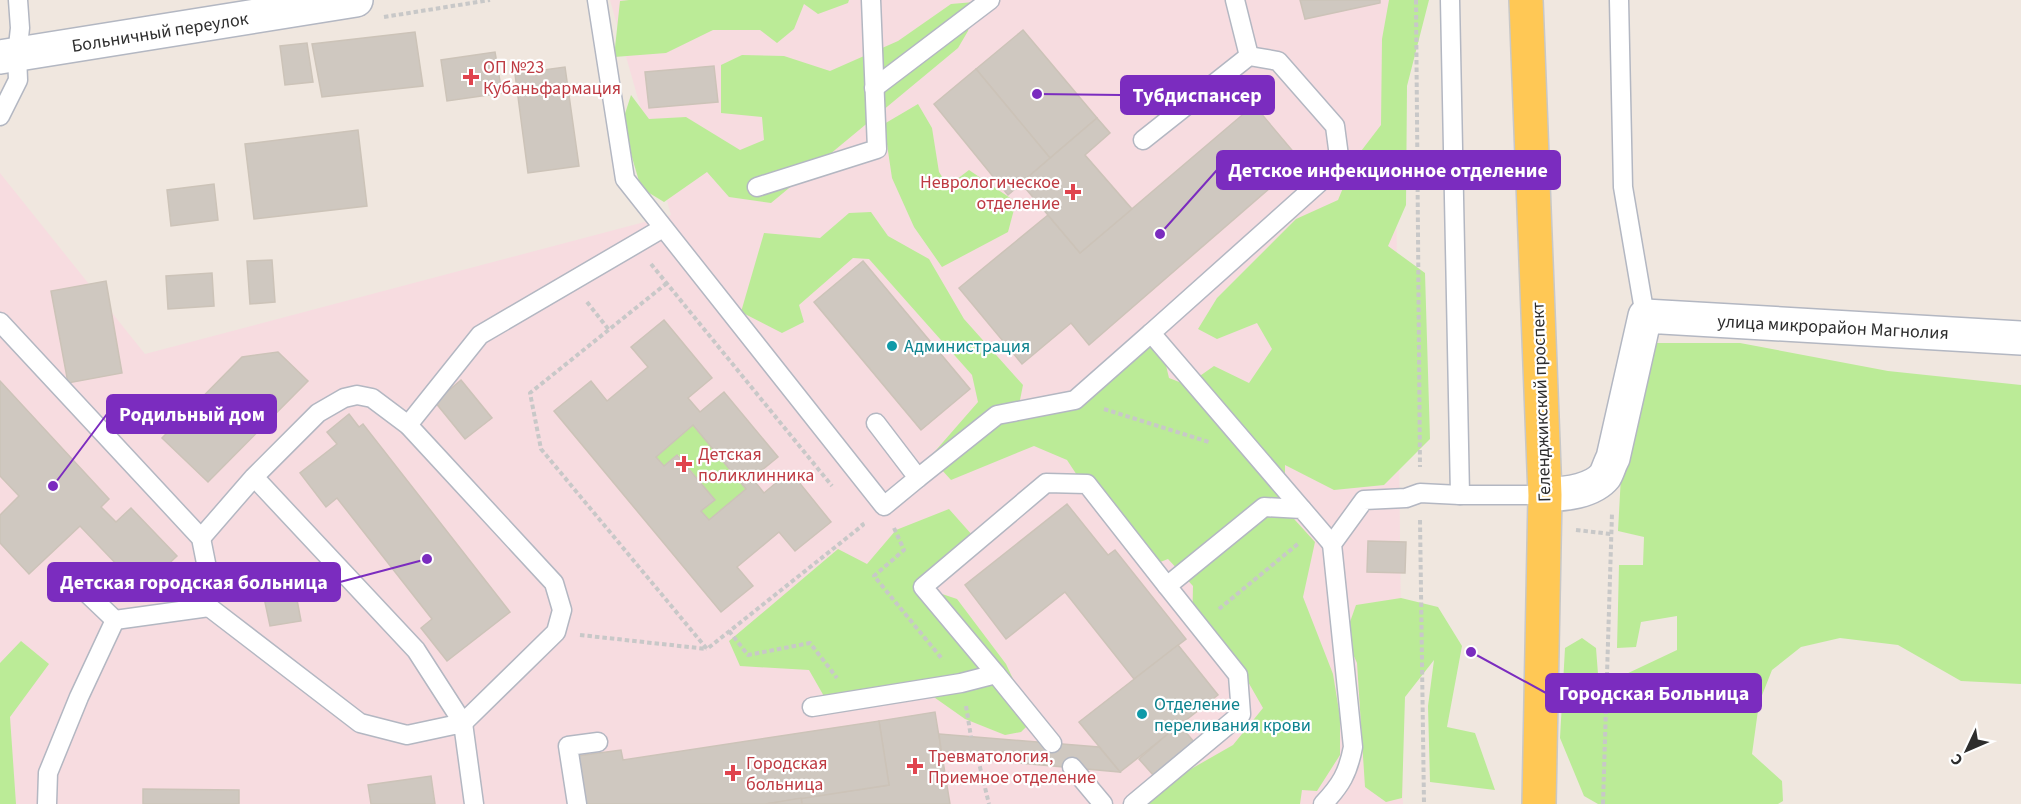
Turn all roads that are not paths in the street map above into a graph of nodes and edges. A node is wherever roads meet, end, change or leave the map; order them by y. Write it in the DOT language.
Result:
graph roads {
  1 [pos="18,0"];
  2 [pos="356,0"];
  3 [pos="597,0"];
  4 [pos="871,0"];
  5 [pos="990,0"];
  6 [pos="1235,0"];
  7 [pos="1450,0"];
  8 [pos="1526,0"];
  9 [pos="1619,0"];
  10 [pos="8,56"];
  11 [pos="1249,56"];
  12 [pos="874,88"];
  13 [pos="0,116"];
  14 [pos="1143,140"];
  15 [pos="757,187"];
  16 [pos="663,228"];
  17 [pos="1645,315"];
  18 [pos="0,321"];
  19 [pos="1151,333"];
  20 [pos="2021,338"];
  21 [pos="876,423"];
  22 [pos="408,425"];
  23 [pos="254,477"];
  24 [pos="918,478"];
  25 [pos="1460,495"];
  26 [pos="1545,495"];
  27 [pos="1302,508"];
  28 [pos="201,538"];
  29 [pos="1332,544"];
  30 [pos="71,578"];
  31 [pos="1167,586"];
  32 [pos="209,607"];
  33 [pos="115,620"];
  34 [pos="996,674"];
  35 [pos="812,707"];
  36 [pos="463,723"];
  37 [pos="598,742"];
  38 [pos="1052,743"];
  39 [pos="1072,767"];
  40 [pos="47,804"];
  41 [pos="474,804"];
  42 [pos="577,804"];
  43 [pos="1103,804"];
  44 [pos="1132,804"];
  45 [pos="1323,804"];
  46 [pos="1539,804"];
  1 -- 10 [label="lane"];
  2 -- 10 [label="street, Больничный переулок"];
  3 -- 16 [label="lane"];
  4 -- 12 [label="lane"];
  5 -- 12 [label="lane"];
  6 -- 11 [label="lane"];
  7 -- 25 [label="lane"];
  8 -- 26 [label="main road, Геленджикский проспект"];
  9 -- 17 [label="lane"];
  10 -- 13 [label="lane"];
  11 -- 14 [label="lane"];
  11 -- 19 [label="lane"];
  12 -- 15 [label="lane"];
  16 -- 22 [label="lane"];
  16 -- 24 [label="lane"];
  17 -- 20 [label="street, улица микрорайон Магнолия"];
  17 -- 26 [label="street"];
  18 -- 28 [label="lane"];
  19 -- 24 [label="lane"];
  19 -- 27 [label="lane"];
  21 -- 24 [label="lane"];
  22 -- 23 [label="lane"];
  22 -- 36 [label="lane"];
  23 -- 28 [label="lane"];
  23 -- 36 [label="lane"];
  25 -- 26 [label="lane"];
  25 -- 29 [label="lane"];
  26 -- 46 [label="main road, Геленджикский проспект"];
  27 -- 29 [label="lane"];
  27 -- 31 [label="lane"];
  28 -- 32 [label="lane"];
  29 -- 45 [label="lane"];
  30 -- 33 [label="lane"];
  31 -- 34 [label="lane"];
  31 -- 44 [label="lane"];
  32 -- 33 [label="lane"];
  32 -- 36 [label="lane"];
  33 -- 40 [label="lane"];
  34 -- 35 [label="lane"];
  34 -- 38 [label="lane"];
  36 -- 41 [label="lane"];
  37 -- 42 [label="lane"];
  39 -- 43 [label="lane"];
}
